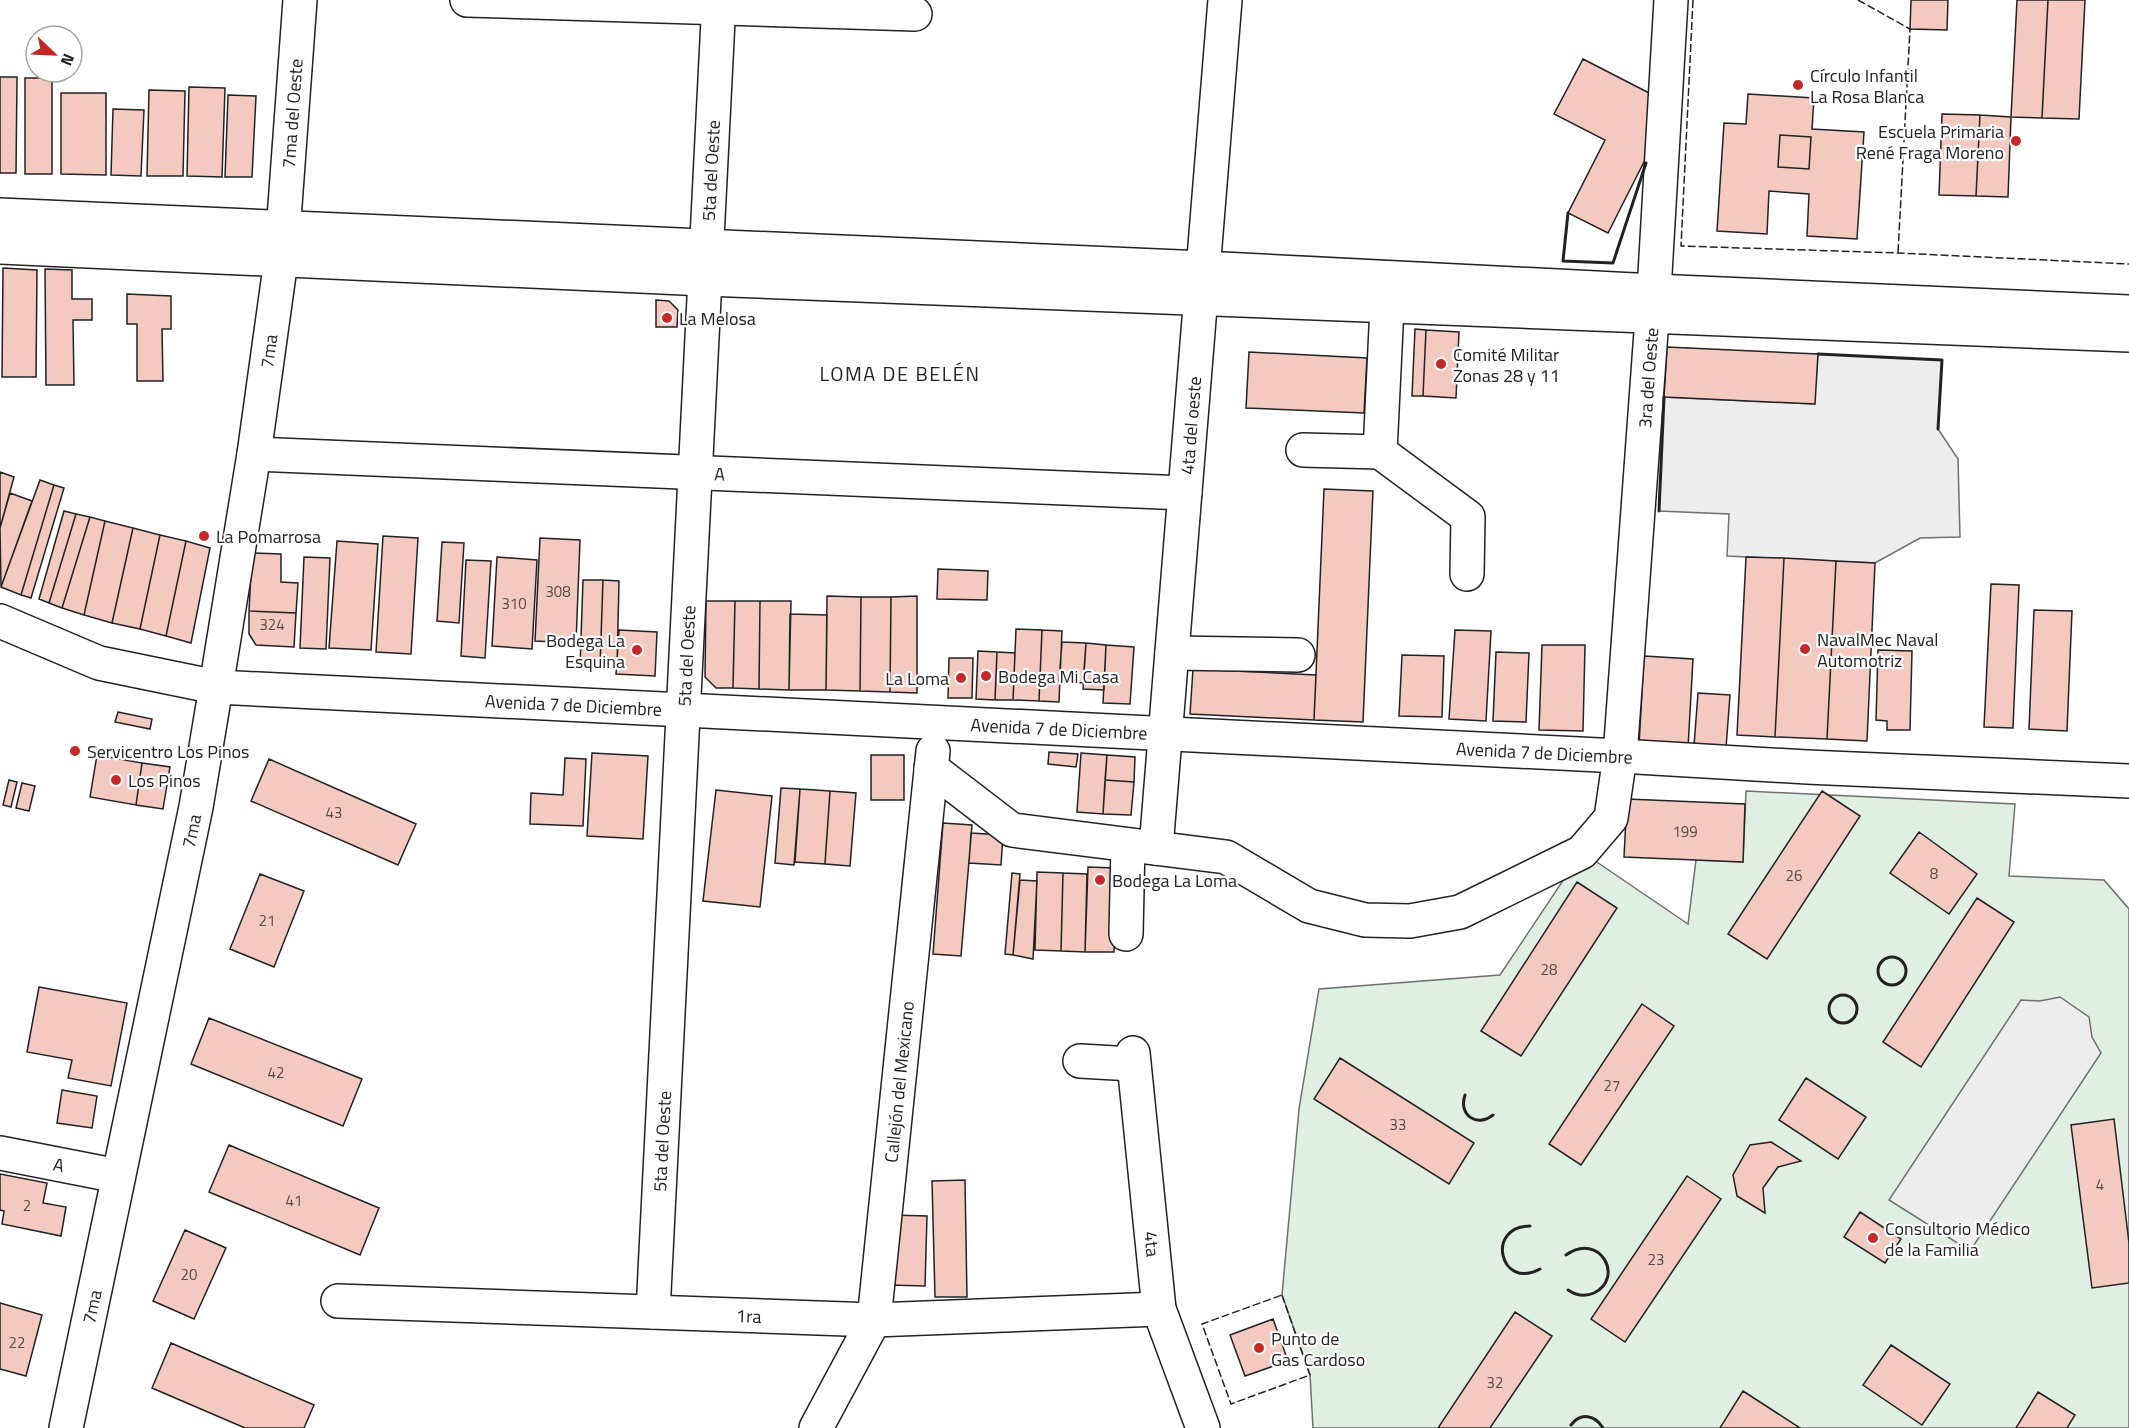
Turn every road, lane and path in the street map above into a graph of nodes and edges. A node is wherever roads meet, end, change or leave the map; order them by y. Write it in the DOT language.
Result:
graph roads {
  1 [pos="300,0"];
  2 [pos="467,0"];
  3 [pos="1225,0"];
  4 [pos="1671,0"];
  5 [pos="719,3"];
  6 [pos="915,14"];
  7 [pos="0,215"];
  8 [pos="283,244"];
  9 [pos="0,247"];
  10 [pos="706,264"];
  11 [pos="1202,284"];
  12 [pos="1653,305"];
  13 [pos="1387,307"];
  14 [pos="2129,312"];
  15 [pos="2129,335"];
  16 [pos="1303,450"];
  17 [pos="1380,452"];
  18 [pos="254,454"];
  19 [pos="696,472"];
  20 [pos="1185,493"];
  21 [pos="1467,574"];
  22 [pos="0,621"];
  23 [pos="1172,653"];
  24 [pos="1298,655"];
  25 [pos="216,687"];
  26 [pos="684,710"];
  27 [pos="936,722"];
  28 [pos="1166,734"];
  29 [pos="1620,756"];
  30 [pos="931,768"];
  31 [pos="2129,781"];
  32 [pos="1142,847"];
  33 [pos="1126,934"];
  34 [pos="1080,1061"];
  35 [pos="0,1153"];
  36 [pos="118,1176"];
  37 [pos="338,1301"];
  38 [pos="1160,1309"];
  39 [pos="653,1312"];
  40 [pos="874,1320"];
  41 [pos="66,1428"];
  42 [pos="816,1428"];
  43 [pos="1203,1428"];
  1 -- 8 [label="street, 7ma del Oeste"];
  2 -- 5 [label="street"];
  3 -- 11 [label="street, 4ta del oeste"];
  4 -- 12 [label="street, 3ra del Oeste"];
  5 -- 6 [label="street"];
  5 -- 10 [label="street, 5ta del Oeste"];
  7 -- 8 [label="street"];
  8 -- 9 [label="street"];
  8 -- 10 [label="street"];
  8 -- 18 [label="street, 7ma"];
  10 -- 11 [label="street"];
  10 -- 19 [label="street, 5ta del Oeste"];
  11 -- 12 [label="street"];
  11 -- 13 [label="street"];
  11 -- 20 [label="street, 4ta del oeste"];
  12 -- 13 [label="street"];
  12 -- 14 [label="street"];
  12 -- 15 [label="street"];
  12 -- 29 [label="street, 3ra del Oeste"];
  13 -- 17 [label="street"];
  16 -- 17 [label="street"];
  17 -- 21 [label="street"];
  18 -- 19 [label="street, A"];
  18 -- 25 [label="street, 7ma"];
  19 -- 20 [label="street, A"];
  19 -- 26 [label="street, 5ta del Oeste"];
  20 -- 23 [label="street, 4ta del oeste"];
  22 -- 25 [label="street, Avenida 7 de Diciembre"];
  23 -- 24 [label="street"];
  23 -- 28 [label="street, 4ta del oeste"];
  25 -- 26 [label="street, Avenida 7 de Diciembre"];
  25 -- 36 [label="street, 7ma"];
  26 -- 27 [label="street, Avenida 7 de Diciembre"];
  26 -- 39 [label="street, 5ta del Oeste"];
  27 -- 28 [label="street, Avenida 7 de Diciembre"];
  27 -- 30 [label="street, Callejón del Mexicano"];
  28 -- 29 [label="street, Avenida 7 de Diciembre"];
  28 -- 32 [label="street, 4ta del oeste"];
  29 -- 31 [label="street, Avenida 7 de Diciembre"];
  29 -- 32 [label="street, 3ra del Oeste"];
  30 -- 32 [label="street, 3ra del Oeste"];
  30 -- 40 [label="street, Callejón del Mexicano"];
  32 -- 33 [label="street, 4ta del oeste"];
  34 -- 38 [label="street, 4ta"];
  35 -- 36 [label="street, A"];
  36 -- 41 [label="street, 7ma"];
  37 -- 39 [label="street, 1ra"];
  38 -- 40 [label="street, 1ra"];
  38 -- 43 [label="street, 4ta"];
  39 -- 40 [label="street, 1ra"];
  40 -- 42 [label="street, Callejón del Mexicano"];
}
